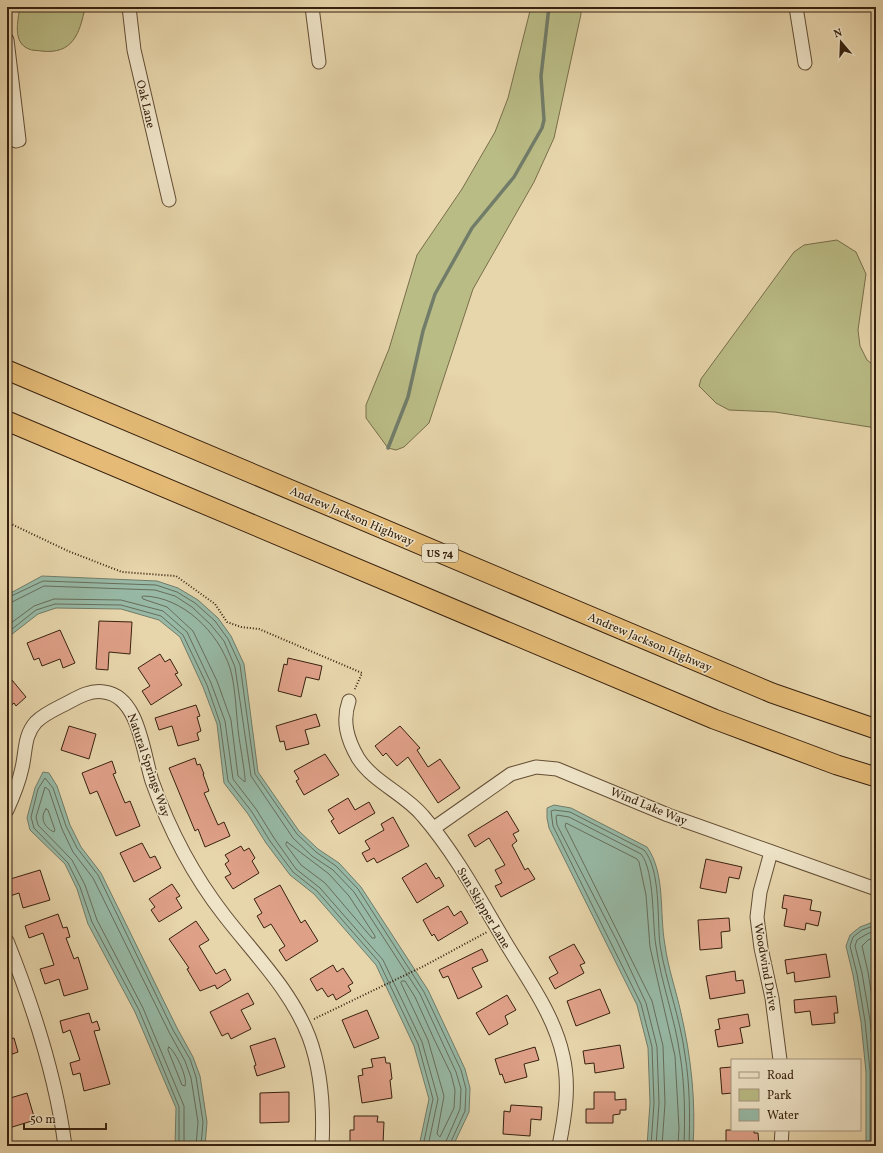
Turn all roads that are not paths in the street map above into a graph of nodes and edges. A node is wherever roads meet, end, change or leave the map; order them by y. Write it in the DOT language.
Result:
graph roads {
  1 [pos="129,7"];
  2 [pos="312,7"];
  3 [pos="796,7"];
  4 [pos="7,40"];
  5 [pos="319,62"];
  6 [pos="805,63"];
  7 [pos="16,141"];
  8 [pos="169,200"];
  9 [pos="7,370"];
  10 [pos="7,421"];
  11 [pos="350,701"];
  12 [pos="876,729"];
  13 [pos="876,777"];
  14 [pos="7,810"];
  15 [pos="434,828"];
  16 [pos="771,852"];
  17 [pos="876,889"];
  18 [pos="7,941"];
  19 [pos="780,1059"];
  20 [pos="782,1131"];
  21 [pos="65,1146"];
  22 [pos="322,1146"];
  23 [pos="559,1146"];
  24 [pos="781,1146"];
  1 -- 8 [label="street, Oak Lane"];
  2 -- 5 [label="street"];
  3 -- 6 [label="street"];
  4 -- 7 [label="street"];
  9 -- 12 [label="highway, Andrew Jackson Highway / US 74"];
  10 -- 13 [label="highway"];
  11 -- 15 [label="street, Sun Skipper Lane"];
  14 -- 22 [label="street, Natural Springs Way"];
  15 -- 16 [label="street, Wind Lake Way"];
  15 -- 23 [label="street, Sun Skipper Lane"];
  16 -- 17 [label="street, Wind Lake Way"];
  16 -- 19 [label="street, Woodwind Drive"];
  18 -- 21 [label="street"];
  20 -- 24 [label="street"];
}
